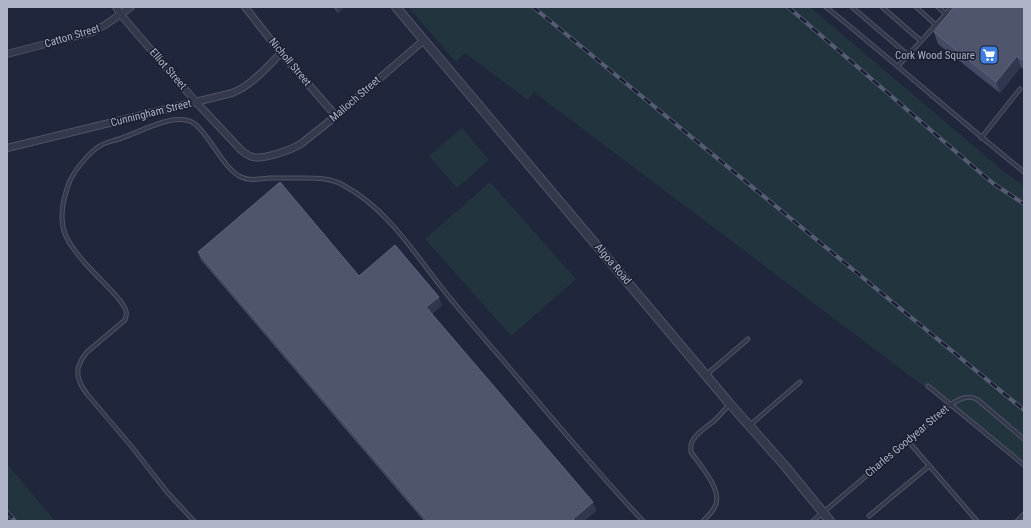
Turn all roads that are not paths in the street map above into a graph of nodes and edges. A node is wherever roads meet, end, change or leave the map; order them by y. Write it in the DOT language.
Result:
graph roads {
  1 [pos="116,7"];
  2 [pos="131,7"];
  3 [pos="245,7"];
  4 [pos="396,7"];
  5 [pos="826,7"];
  6 [pos="852,7"];
  7 [pos="882,7"];
  8 [pos="916,7"];
  9 [pos="938,7"];
  10 [pos="952,7"];
  11 [pos="946,14"];
  12 [pos="121,15"];
  13 [pos="936,25"];
  14 [pos="424,40"];
  15 [pos="922,41"];
  16 [pos="282,53"];
  17 [pos="7,54"];
  18 [pos="908,55"];
  19 [pos="898,66"];
  20 [pos="1020,89"];
  21 [pos="196,102"];
  22 [pos="336,116"];
  23 [pos="982,138"];
  24 [pos="7,148"];
  25 [pos="282,152"];
  26 [pos="1024,172"];
  27 [pos="748,339"];
  28 [pos="706,375"];
  29 [pos="800,382"];
  30 [pos="928,386"];
  31 [pos="730,404"];
  32 [pos="950,405"];
  33 [pos="749,426"];
  34 [pos="1024,439"];
  35 [pos="908,441"];
  36 [pos="929,466"];
  37 [pos="1024,466"];
  38 [pos="823,512"];
  39 [pos="1024,514"];
  40 [pos="869,516"];
  41 [pos="194,521"];
  42 [pos="643,521"];
  43 [pos="703,521"];
  44 [pos="812,521"];
  45 [pos="830,521"];
  46 [pos="977,521"];
  47 [pos="1017,521"];
  1 -- 12 [label="street, Elliot Street"];
  2 -- 12 [label="street, Catton Street"];
  3 -- 16 [label="street, Nicholl Street"];
  4 -- 14 [label="street, Algoa Road"];
  5 -- 19 [label="lane"];
  6 -- 18 [label="lane"];
  7 -- 15 [label="lane"];
  8 -- 13 [label="lane"];
  9 -- 11 [label="lane"];
  10 -- 11 [label="lane"];
  11 -- 13 [label="lane"];
  12 -- 17 [label="street, Catton Street"];
  12 -- 21 [label="street, Elliot Street"];
  13 -- 15 [label="lane"];
  14 -- 22 [label="street, Malloch Street"];
  14 -- 28 [label="street, Algoa Road"];
  15 -- 18 [label="lane"];
  16 -- 21 [label="street, Cunningham Street"];
  16 -- 22 [label="street, Nicholl Street"];
  18 -- 19 [label="lane"];
  19 -- 23 [label="lane"];
  20 -- 23 [label="lane"];
  21 -- 24 [label="street, Cunningham Street"];
  21 -- 25 [label="street, Elliot Street"];
  22 -- 25 [label="street, Malloch Street"];
  23 -- 26 [label="lane"];
  27 -- 28 [label="lane"];
  28 -- 31 [label="street, Algoa Road"];
  29 -- 33 [label="lane"];
  30 -- 32 [label="lane"];
  31 -- 33 [label="street, Algoa Road"];
  31 -- 43 [label="lane"];
  32 -- 34 [label="lane, Charles Goodyear Street"];
  32 -- 35 [label="lane, Charles Goodyear Street"];
  32 -- 37 [label="lane"];
  33 -- 38 [label="street, Algoa Road"];
  35 -- 36 [label="lane"];
  35 -- 38 [label="lane, Charles Goodyear Street"];
  36 -- 40 [label="lane"];
  36 -- 46 [label="lane"];
  38 -- 44 [label="lane, Charles Goodyear Street"];
  38 -- 45 [label="street, Algoa Road"];
  39 -- 47 [label="lane"];
  41 -- 42 [label="lane"];
}
